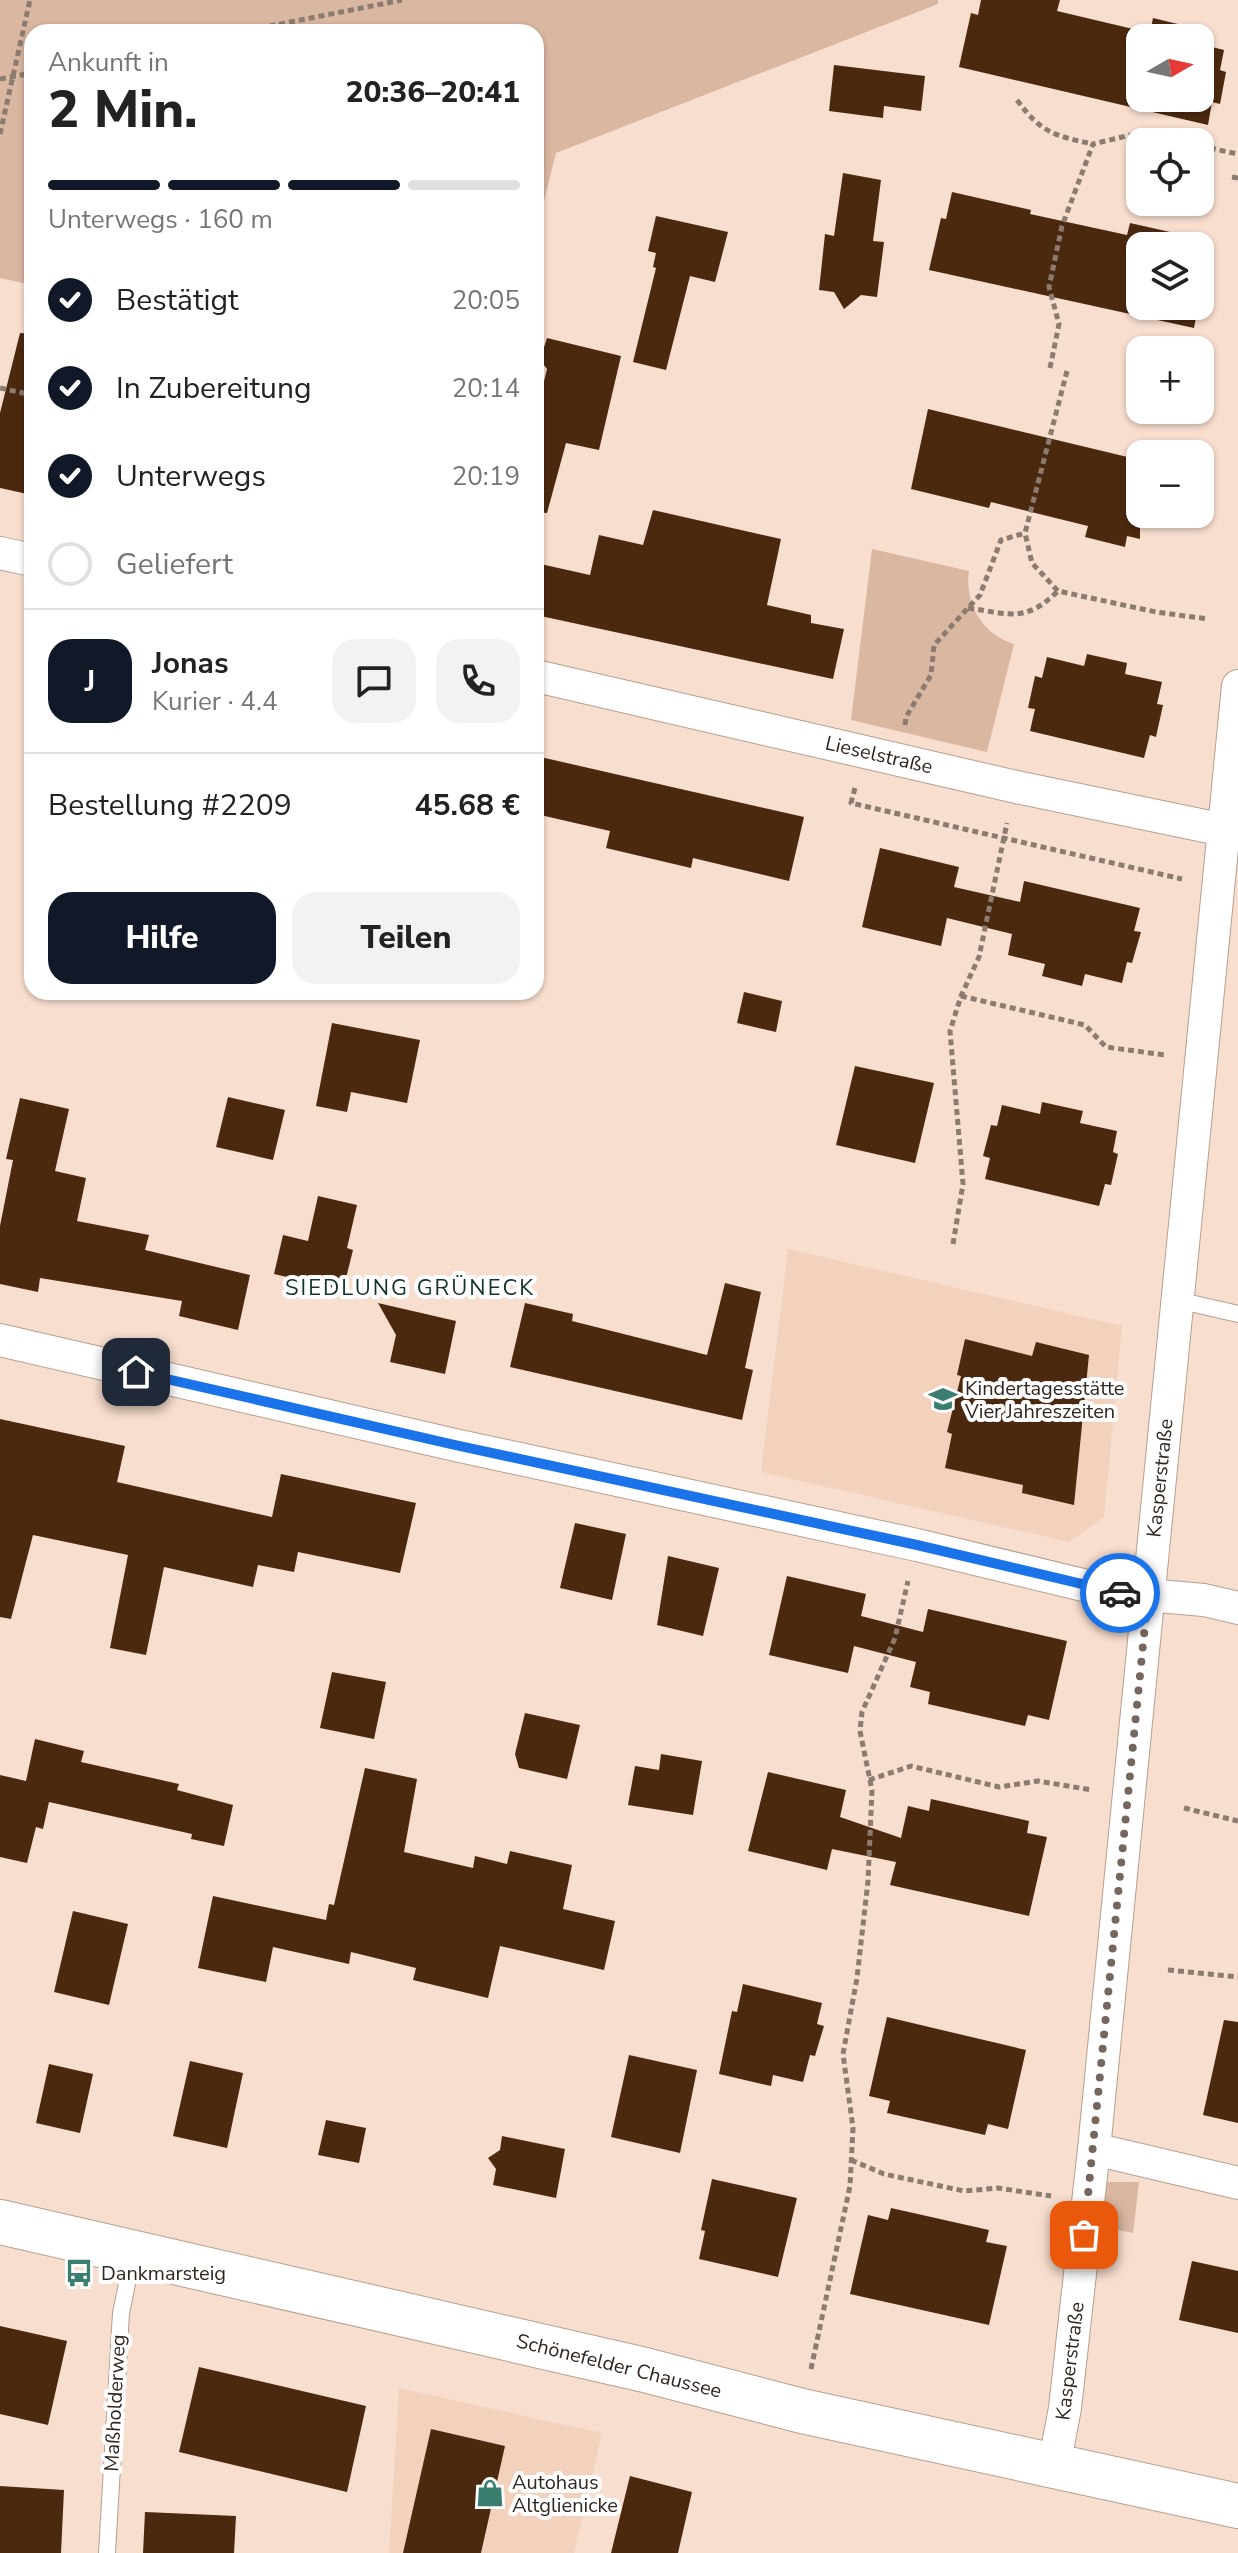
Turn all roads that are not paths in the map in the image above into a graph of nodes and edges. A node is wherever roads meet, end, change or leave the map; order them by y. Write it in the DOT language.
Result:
graph roads {
  1 [pos="0,553"];
  2 [pos="24,558"];
  3 [pos="544,678"];
  4 [pos="1238,686"];
  5 [pos="1224,830"];
  6 [pos="1177,1300"];
  7 [pos="1238,1314"];
  8 [pos="0,1340"];
  9 [pos="1148,1595"];
  10 [pos="1238,1608"];
  11 [pos="1094,2149"];
  12 [pos="1238,2183"];
  13 [pos="0,2222"];
  14 [pos="133,2254"];
  15 [pos="1054,2466"];
  16 [pos="1238,2506"];
  17 [pos="107,2553"];
  1 -- 2 [label="street"];
  3 -- 5 [label="street, Lieselstraße"];
  4 -- 5 [label="street, Kasperstraße"];
  5 -- 6 [label="street, Kasperstraße"];
  6 -- 7 [label="lane"];
  6 -- 9 [label="street, Kasperstraße"];
  8 -- 9 [label="street"];
  9 -- 10 [label="street"];
  9 -- 11 [label="street, Kasperstraße"];
  11 -- 12 [label="street"];
  11 -- 15 [label="street, Kasperstraße"];
  13 -- 14 [label="main road, Schönefelder Chaussee"];
  14 -- 15 [label="main road, Schönefelder Chaussee"];
  14 -- 17 [label="lane, Maßholderweg"];
  15 -- 16 [label="main road, Schönefelder Chaussee"];
}
